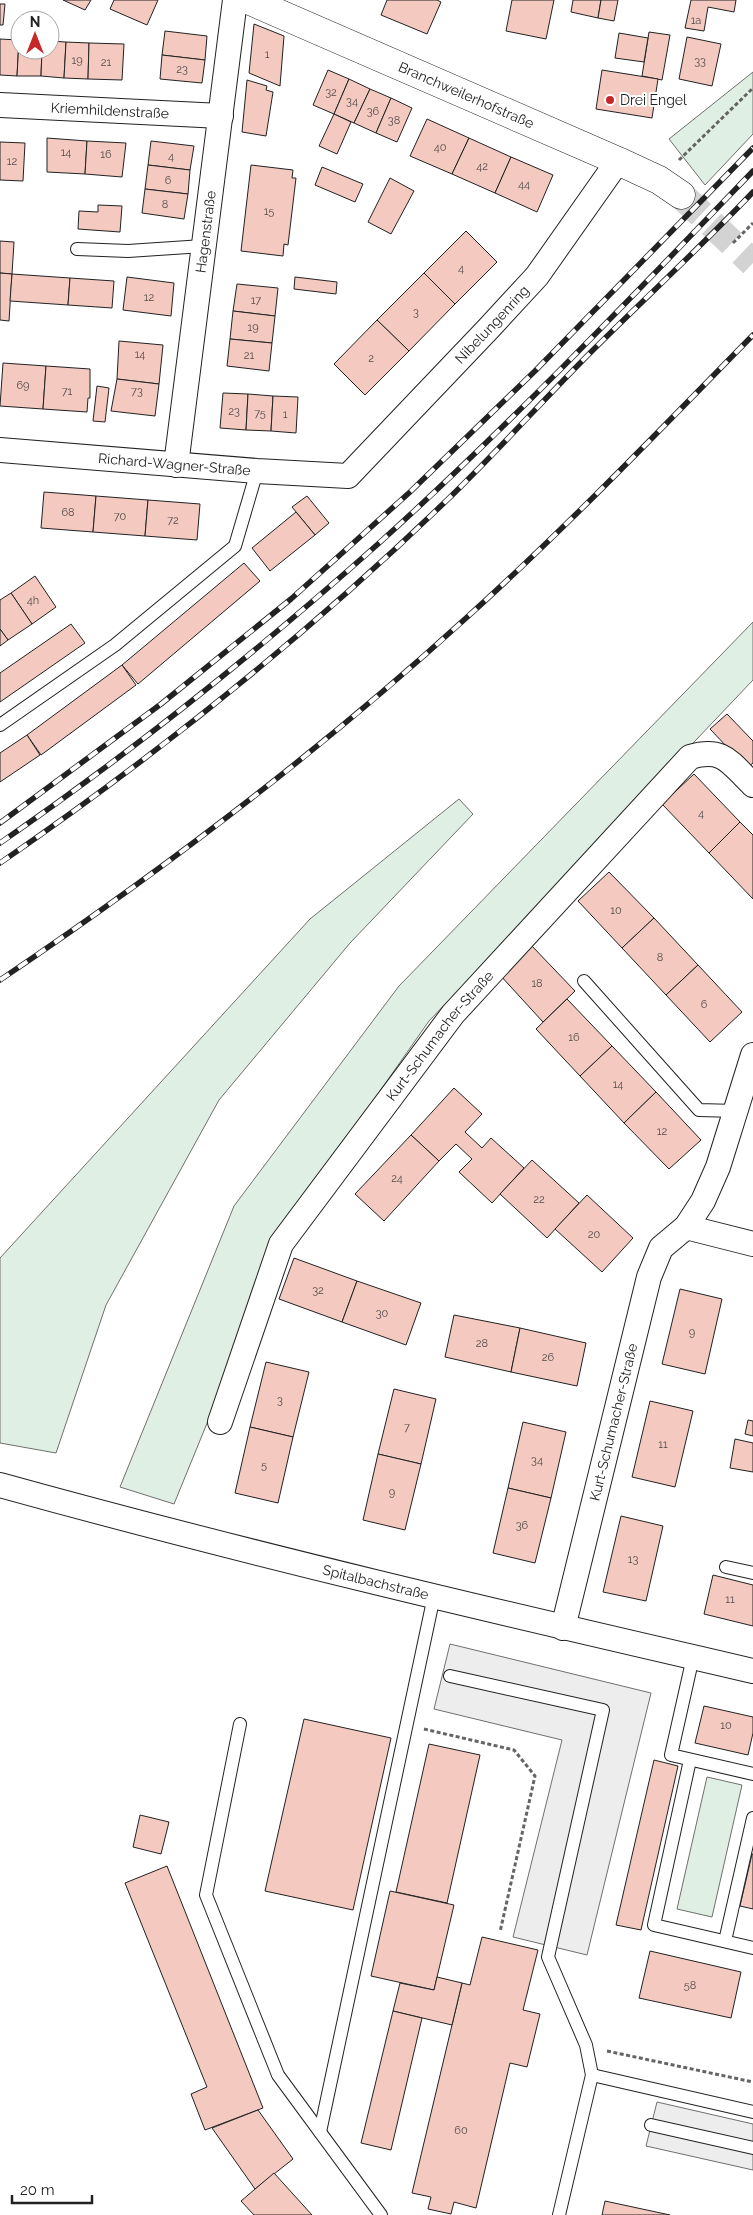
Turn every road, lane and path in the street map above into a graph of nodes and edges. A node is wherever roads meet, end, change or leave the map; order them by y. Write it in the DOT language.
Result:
graph roads {
  1 [pos="235,0"];
  2 [pos="248,0"];
  3 [pos="753,88"];
  4 [pos="0,106"];
  5 [pos="221,116"];
  6 [pos="618,161"];
  7 [pos="659,180"];
  8 [pos="681,195"];
  9 [pos="753,223"];
  10 [pos="732,244"];
  11 [pos="204,246"];
  12 [pos="77,249"];
  13 [pos="0,450"];
  14 [pos="176,465"];
  15 [pos="257,471"];
  16 [pos="348,476"];
  17 [pos="0,725"];
  18 [pos="753,785"];
  19 [pos="584,981"];
  20 [pos="753,1055"];
  21 [pos="736,1111"];
  22 [pos="686,1227"];
  23 [pos="753,1244"];
  24 [pos="220,1422"];
  25 [pos="0,1485"];
  26 [pos="726,1567"];
  27 [pos="753,1573"];
  28 [pos="434,1596"];
  29 [pos="563,1628"];
  30 [pos="693,1657"];
  31 [pos="753,1671"];
  32 [pos="450,1676"];
  33 [pos="240,1724"];
  34 [pos="407,1726"];
  35 [pos="690,1760"];
  36 [pos="753,1774"];
  37 [pos="753,1818"];
  38 [pos="500,1932"];
  39 [pos="725,1942"];
  40 [pos="753,1948"];
  41 [pos="586,2045"];
  42 [pos="592,2075"];
  43 [pos="753,2082"];
  44 [pos="753,2112"];
  45 [pos="651,2125"];
  46 [pos="320,2132"];
  47 [pos="753,2148"];
  48 [pos="381,2215"];
  49 [pos="559,2215"];
  1 -- 5 [label="street, Hagenstraße"];
  2 -- 6 [label="street, Branchweilerhofstraße"];
  3 -- 7 [label="path"];
  4 -- 5 [label="street, Kriemhildenstraße"];
  5 -- 11 [label="street, Hagenstraße"];
  6 -- 7 [label="street, Branchweilerhofstraße"];
  6 -- 16 [label="street, Nibelungenring"];
  7 -- 8 [label="street, Branchweilerhofstraße"];
  9 -- 10 [label="path"];
  11 -- 12 [label="lane"];
  11 -- 14 [label="street, Hagenstraße"];
  13 -- 14 [label="street, Richard-Wagner-Straße"];
  14 -- 15 [label="street, Richard-Wagner-Straße"];
  15 -- 16 [label="street, Richard-Wagner-Straße"];
  15 -- 17 [label="lane"];
  18 -- 24 [label="street, Kurt-Schumacher-Straße"];
  19 -- 21 [label="lane"];
  20 -- 21 [label="street, Kurt-Schumacher-Straße"];
  21 -- 22 [label="street, Kurt-Schumacher-Straße"];
  22 -- 23 [label="street"];
  22 -- 29 [label="street, Kurt-Schumacher-Straße"];
  25 -- 28 [label="street, Spitalbachstraße"];
  26 -- 27 [label="lane"];
  28 -- 29 [label="street, Spitalbachstraße"];
  28 -- 34 [label="lane"];
  29 -- 30 [label="street, Spitalbachstraße"];
  30 -- 31 [label="street, Spitalbachstraße"];
  30 -- 35 [label="lane"];
  32 -- 41 [label="lane"];
  33 -- 46 [label="lane"];
  34 -- 38 [label="path"];
  34 -- 46 [label="lane"];
  35 -- 36 [label="lane"];
  35 -- 39 [label="lane"];
  37 -- 39 [label="lane"];
  39 -- 40 [label="lane"];
  41 -- 42 [label="lane"];
  41 -- 43 [label="path"];
  42 -- 44 [label="lane"];
  42 -- 49 [label="lane"];
  45 -- 47 [label="lane"];
  46 -- 48 [label="lane"];
}
